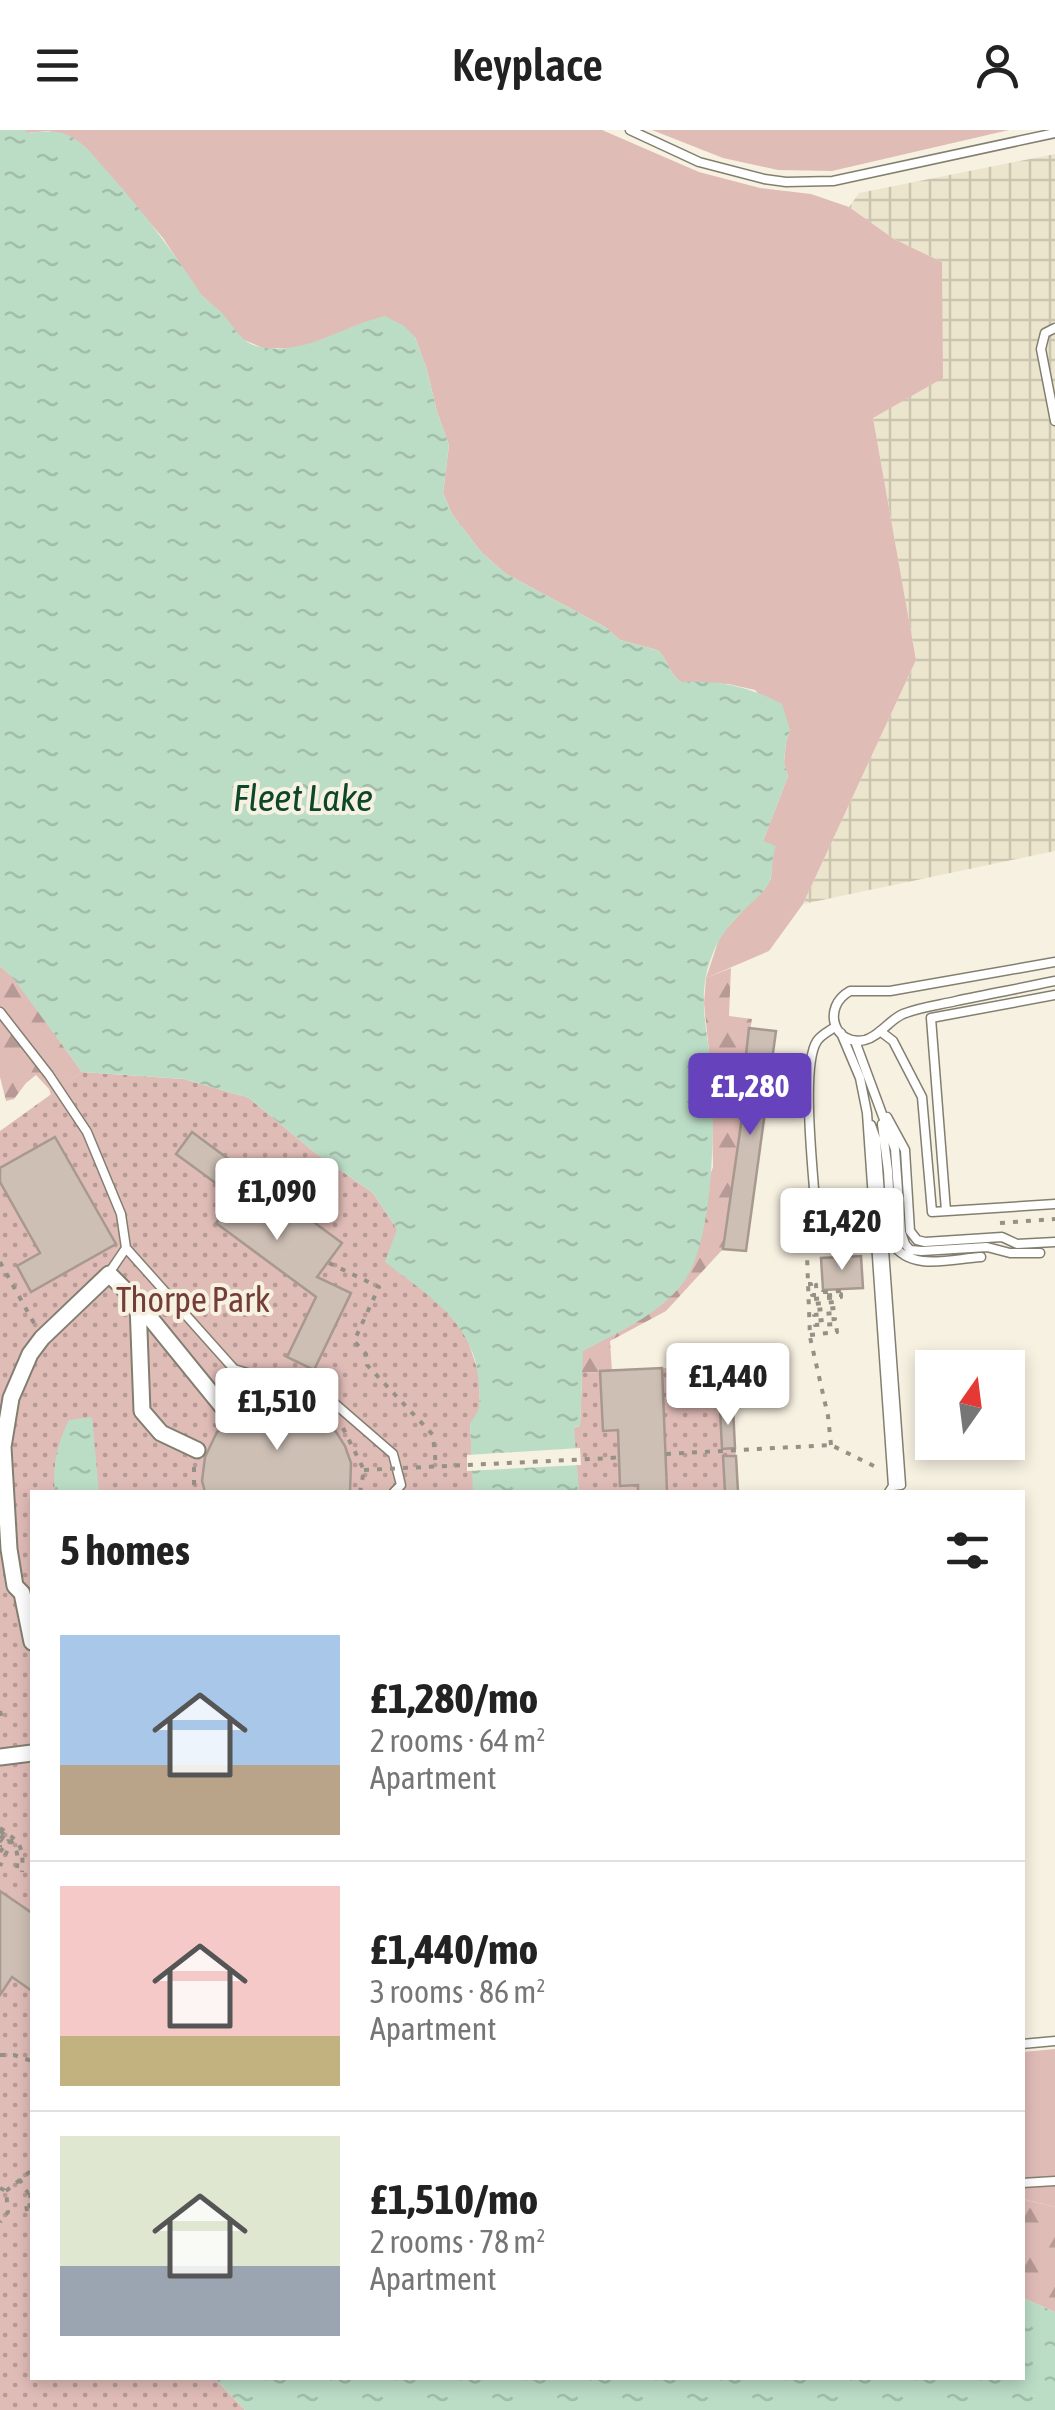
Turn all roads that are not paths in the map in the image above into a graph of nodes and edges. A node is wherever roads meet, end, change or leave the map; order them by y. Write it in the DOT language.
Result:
graph roads {
  1 [pos="630,130"];
  2 [pos="1055,133"];
  3 [pos="1055,328"];
  4 [pos="1055,421"];
  5 [pos="1055,962"];
  6 [pos="1055,981"];
  7 [pos="1055,996"];
  8 [pos="0,1012"];
  9 [pos="838,1030"];
  10 [pos="880,1030"];
  11 [pos="854,1041"];
  12 [pos="874,1094"];
  13 [pos="880,1113"];
  14 [pos="867,1114"];
  15 [pos="815,1202"];
  16 [pos="1055,1204"];
  17 [pos="946,1211"];
  18 [pos="1055,1242"];
  19 [pos="126,1248"];
  20 [pos="1040,1253"];
  21 [pos="980,1257"];
  22 [pos="108,1274"];
  23 [pos="138,1303"];
  24 [pos="224,1410"];
  25 [pos="197,1450"];
  26 [pos="894,1488"];
  27 [pos="396,1490"];
  28 [pos="17,1588"];
  29 [pos="30,1635"];
  30 [pos="30,1753"];
  31 [pos="1,1755"];
  32 [pos="1055,2041"];
  33 [pos="1025,2044"];
  34 [pos="1055,2181"];
  35 [pos="1025,2183"];
  1 -- 2 [label="lane"];
  3 -- 4 [label="lane"];
  5 -- 9 [label="lane"];
  6 -- 10 [label="lane"];
  7 -- 17 [label="lane"];
  8 -- 19 [label="lane"];
  9 -- 11 [label="lane"];
  9 -- 14 [label="lane"];
  9 -- 15 [label="lane"];
  10 -- 11 [label="lane"];
  10 -- 17 [label="lane"];
  11 -- 12 [label="lane"];
  12 -- 13 [label="lane"];
  12 -- 18 [label="lane"];
  13 -- 20 [label="lane"];
  13 -- 21 [label="lane"];
  14 -- 26 [label="lane"];
  14 -- 26 [label="lane"];
  16 -- 17 [label="lane"];
  19 -- 22 [label="lane"];
  19 -- 27 [label="lane"];
  22 -- 23 [label="street"];
  22 -- 28 [label="street"];
  23 -- 24 [label="street"];
  23 -- 25 [label="street"];
  28 -- 29 [label="street"];
  30 -- 31 [label="street"];
  32 -- 33 [label="lane"];
  34 -- 35 [label="lane"];
}
